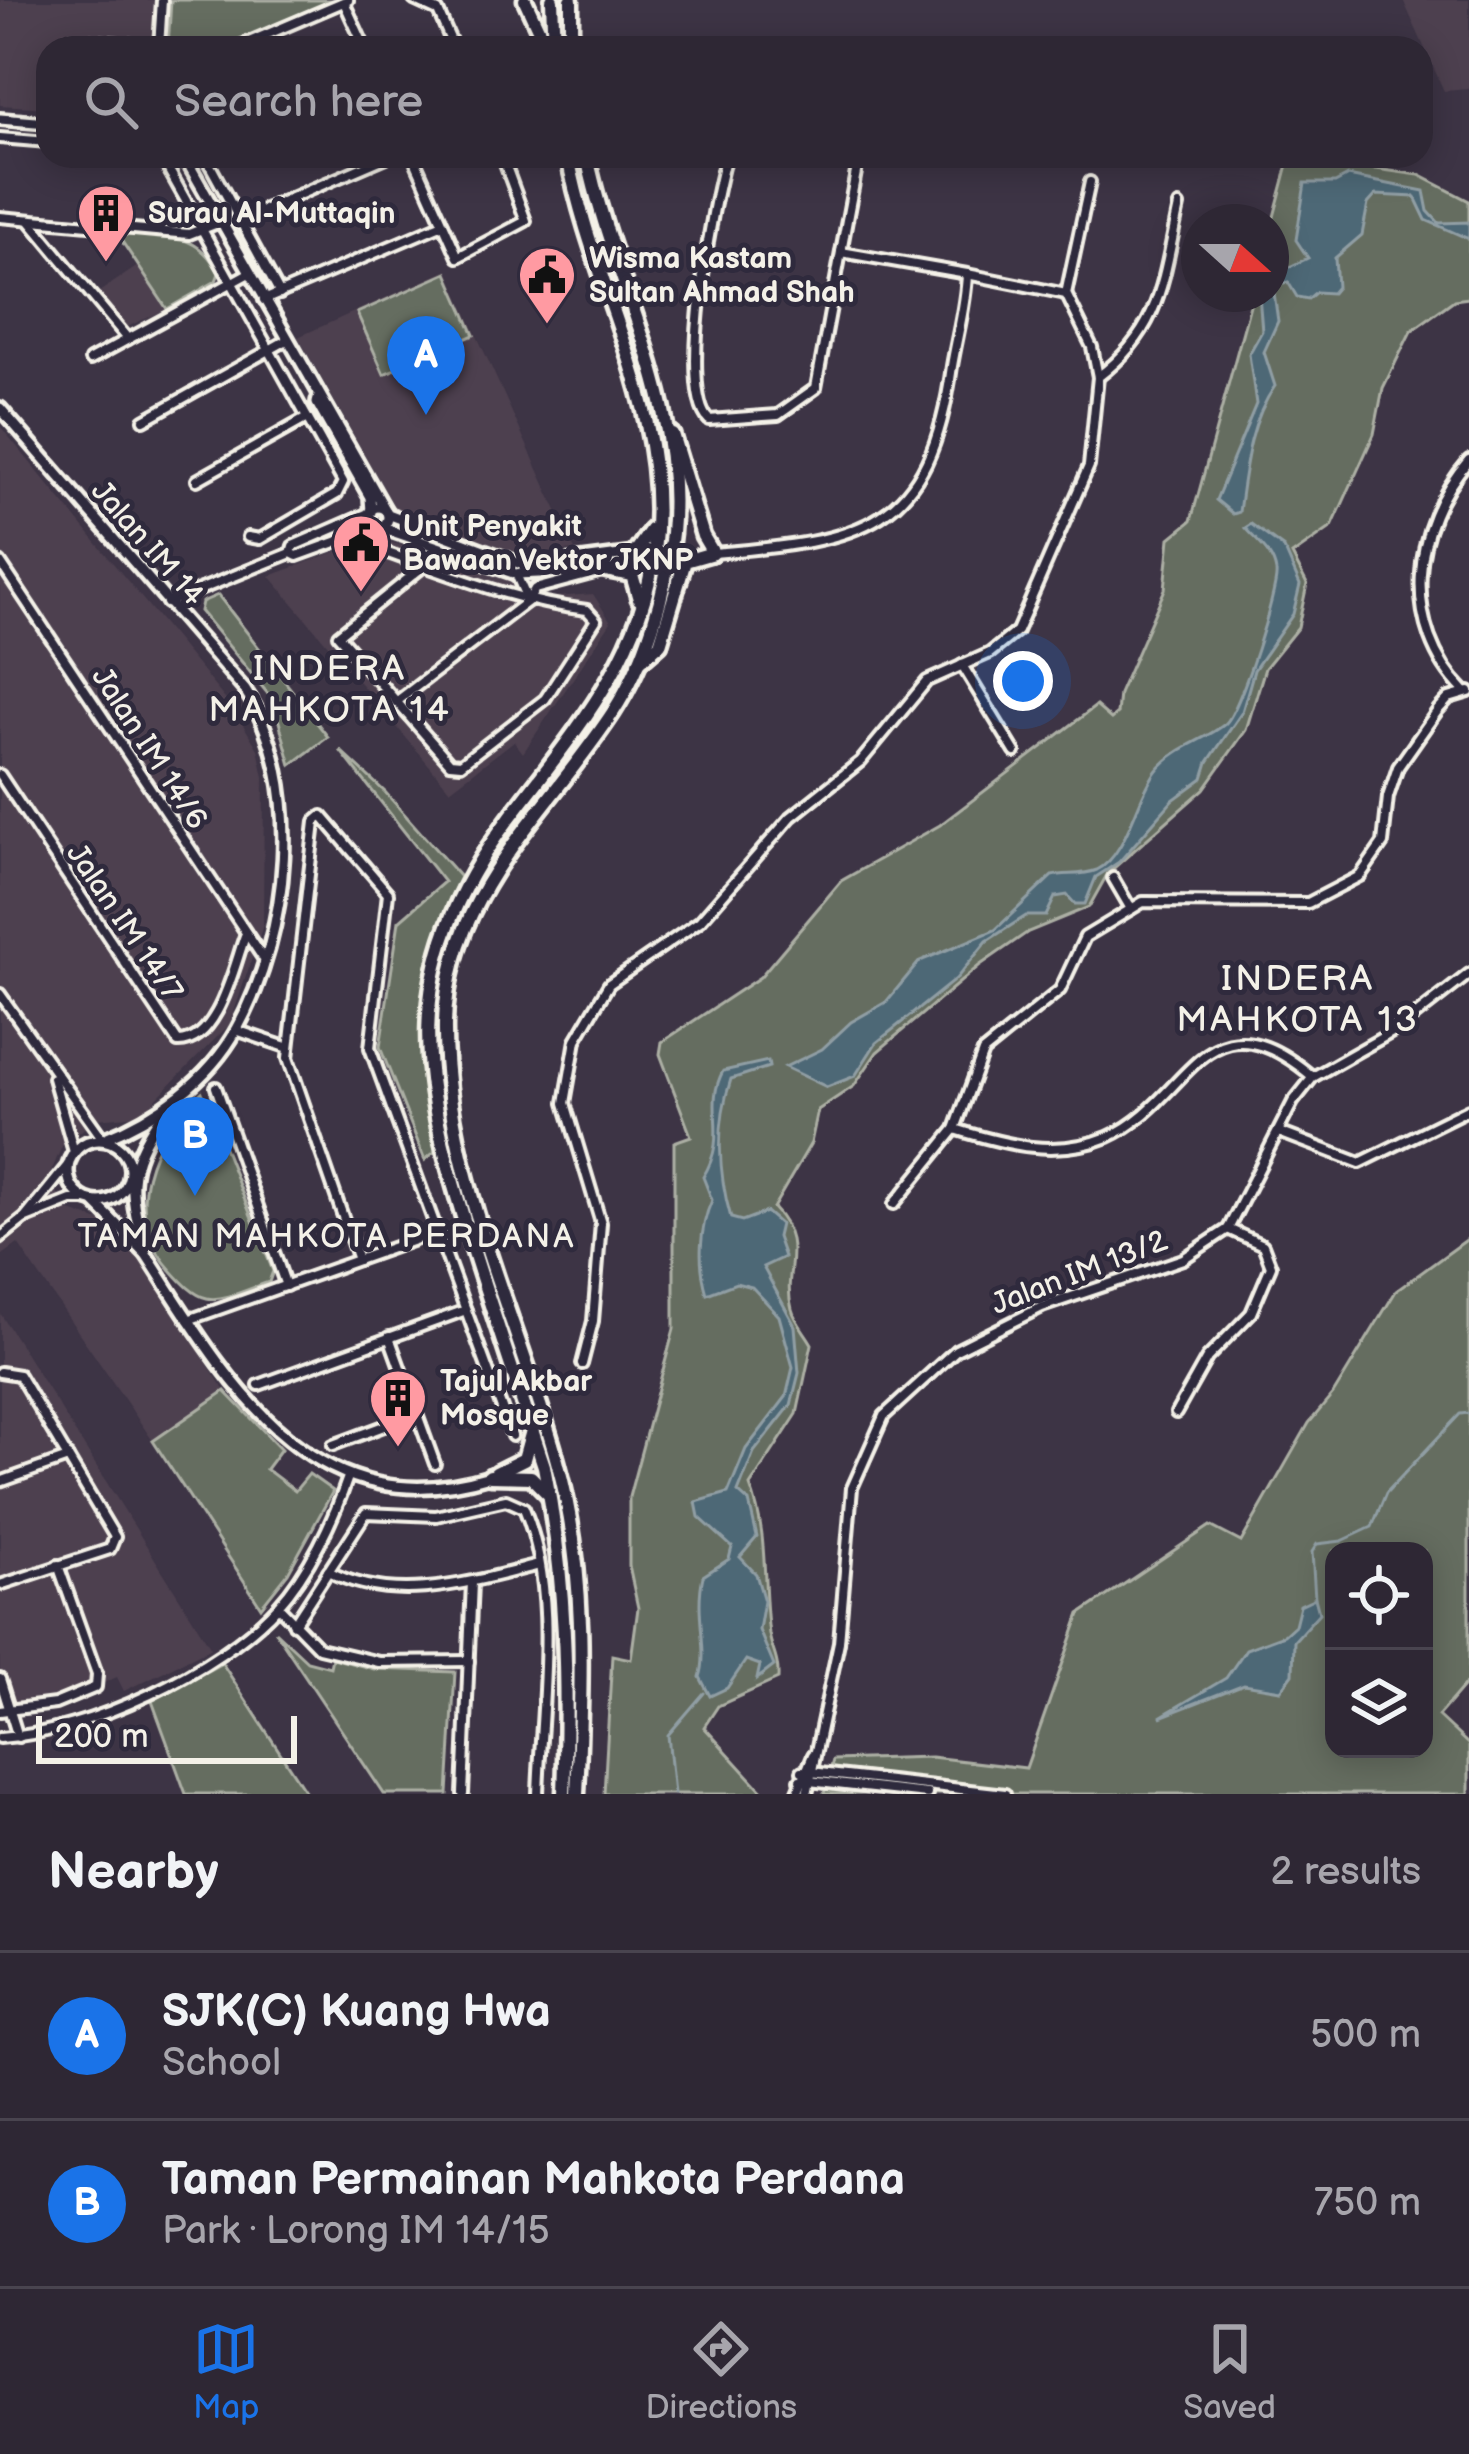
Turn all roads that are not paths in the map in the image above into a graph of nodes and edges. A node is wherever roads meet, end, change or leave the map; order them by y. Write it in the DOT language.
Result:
graph roads {
  1 [pos="162,0"];
  2 [pos="414,0"];
  3 [pos="525,0"];
  4 [pos="551,0"];
  5 [pos="571,0"];
  6 [pos="346,1"];
  7 [pos="160,36"];
  8 [pos="263,36"];
  9 [pos="360,36"];
  10 [pos="449,36"];
  11 [pos="544,36"];
  12 [pos="550,36"];
  13 [pos="571,36"];
  14 [pos="0,119"];
  15 [pos="36,121"];
  16 [pos="0,138"];
  17 [pos="36,141"];
  18 [pos="171,168"];
  19 [pos="191,168"];
  20 [pos="212,168"];
  21 [pos="361,168"];
  22 [pos="418,168"];
  23 [pos="507,168"];
  24 [pos="571,168"];
  25 [pos="591,168"];
  26 [pos="724,168"];
  27 [pos="857,168"];
  28 [pos="1090,182"];
  29 [pos="1179,206"];
  30 [pos="0,218"];
  31 [pos="28,220"];
  32 [pos="240,220"];
  33 [pos="220,222"];
  34 [pos="443,224"];
  35 [pos="204,230"];
  36 [pos="841,252"];
  37 [pos="249,273"];
  38 [pos="967,274"];
  39 [pos="232,282"];
  40 [pos="280,294"];
  41 [pos="1066,294"];
  42 [pos="264,300"];
  43 [pos="128,339"];
  44 [pos="287,340"];
  45 [pos="270,350"];
  46 [pos="90,360"];
  47 [pos="1098,377"];
  48 [pos="319,396"];
  49 [pos="0,408"];
  50 [pos="307,418"];
  51 [pos="144,420"];
  52 [pos="667,422"];
  53 [pos="1469,460"];
  54 [pos="197,480"];
  55 [pos="370,512"];
  56 [pos="387,513"];
  57 [pos="656,515"];
  58 [pos="378,527"];
  59 [pos="248,537"];
  60 [pos="376,549"];
  61 [pos="291,553"];
  62 [pos="635,553"];
  63 [pos="713,553"];
  64 [pos="0,562"];
  65 [pos="425,566"];
  66 [pos="607,570"];
  67 [pos="516,574"];
  68 [pos="528,601"];
  69 [pos="166,603"];
  70 [pos="629,641"];
  71 [pos="637,664"];
  72 [pos="962,665"];
  73 [pos="1466,692"];
  74 [pos="396,702"];
  75 [pos="1015,752"];
  76 [pos="0,775"];
  77 [pos="1113,878"];
  78 [pos="1131,909"];
  79 [pos="245,934"];
  80 [pos="263,958"];
  81 [pos="1469,974"];
  82 [pos="0,994"];
  83 [pos="236,1030"];
  84 [pos="289,1048"];
  85 [pos="48,1065"];
  86 [pos="1313,1077"];
  87 [pos="216,1087"];
  88 [pos="167,1106"];
  89 [pos="1469,1109"];
  90 [pos="955,1129"];
  91 [pos="1279,1132"];
  92 [pos="104,1139"];
  93 [pos="74,1152"];
  94 [pos="68,1165"];
  95 [pos="129,1180"];
  96 [pos="91,1201"];
  97 [pos="894,1204"];
  98 [pos="25,1219"];
  99 [pos="1228,1229"];
  100 [pos="437,1232"];
  101 [pos="0,1238"];
  102 [pos="146,1254"];
  103 [pos="358,1260"];
  104 [pos="286,1286"];
  105 [pos="466,1310"];
  106 [pos="188,1320"];
  107 [pos="388,1337"];
  108 [pos="582,1364"];
  109 [pos="0,1372"];
  110 [pos="259,1385"];
  111 [pos="1176,1413"];
  112 [pos="416,1414"];
  113 [pos="531,1427"];
  114 [pos="512,1436"];
  115 [pos="333,1445"];
  116 [pos="68,1458"];
  117 [pos="435,1464"];
  118 [pos="490,1476"];
  119 [pos="348,1477"];
  120 [pos="0,1482"];
  121 [pos="551,1502"];
  122 [pos="58,1565"];
  123 [pos="539,1565"];
  124 [pos="328,1571"];
  125 [pos="472,1582"];
  126 [pos="0,1585"];
  127 [pos="278,1606"];
  128 [pos="294,1624"];
  129 [pos="469,1660"];
  130 [pos="0,1678"];
  131 [pos="0,1711"];
  132 [pos="12,1712"];
  133 [pos="18,1737"];
  134 [pos="0,1738"];
  135 [pos="806,1776"];
  136 [pos="986,1793"];
  137 [pos="463,1794"];
  138 [pos="538,1794"];
  139 [pos="564,1794"];
  140 [pos="577,1794"];
  141 [pos="797,1794"];
  142 [pos="807,1794"];
  143 [pos="926,1794"];
  144 [pos="1005,1794"];
  1 -- 7 [label="street"];
  2 -- 10 [label="street"];
  3 -- 11 [label="main road"];
  4 -- 12 [label="main road"];
  5 -- 13 [label="main road"];
  6 -- 8 [label="street"];
  6 -- 9 [label="street"];
  14 -- 15 [label="street"];
  16 -- 17 [label="street"];
  18 -- 35 [label="street"];
  19 -- 33 [label="street"];
  20 -- 32 [label="street"];
  21 -- 32 [label="street"];
  22 -- 34 [label="street"];
  23 -- 34 [label="street"];
  24 -- 57 [label="main road"];
  25 -- 52 [label="main road"];
  26 -- 36 [label="street"];
  27 -- 36 [label="street"];
  28 -- 41 [label="street"];
  29 -- 47 [label="street"];
  30 -- 31 [label="street"];
  31 -- 35 [label="street"];
  31 -- 43 [label="street"];
  32 -- 40 [label="street"];
  33 -- 35 [label="street"];
  33 -- 37 [label="street"];
  34 -- 40 [label="street"];
  35 -- 39 [label="street"];
  36 -- 38 [label="street"];
  37 -- 39 [label="street"];
  37 -- 42 [label="street"];
  38 -- 41 [label="street"];
  38 -- 63 [label="street"];
  39 -- 43 [label="street"];
  39 -- 45 [label="street"];
  40 -- 42 [label="street"];
  41 -- 47 [label="street"];
  42 -- 44 [label="street"];
  43 -- 46 [label="street"];
  44 -- 45 [label="street"];
  44 -- 48 [label="street"];
  45 -- 50 [label="street"];
  45 -- 51 [label="street"];
  47 -- 72 [label="street"];
  48 -- 55 [label="street"];
  48 -- 56 [label="street"];
  49 -- 69 [label="street, Jalan IM 14"];
  50 -- 54 [label="street"];
  50 -- 59 [label="street"];
  52 -- 63 [label="main road"];
  52 -- 71 [label="main road"];
  53 -- 73 [label="street"];
  55 -- 56 [label="street"];
  55 -- 58 [label="street"];
  55 -- 61 [label="street"];
  56 -- 58 [label="street"];
  56 -- 62 [label="street"];
  57 -- 62 [label="main road"];
  57 -- 70 [label="main road"];
  58 -- 61 [label="street"];
  58 -- 67 [label="street"];
  60 -- 65 [label="street"];
  61 -- 69 [label="street"];
  63 -- 71 [label="main road"];
  64 -- 79 [label="street, Jalan IM 14/6"];
  65 -- 68 [label="street"];
  65 -- 74 [label="street"];
  66 -- 67 [label="street"];
  66 -- 68 [label="street"];
  66 -- 70 [label="main road"];
  67 -- 68 [label="street"];
  68 -- 74 [label="street"];
  68 -- 74 [label="street"];
  69 -- 80 [label="street, Jalan IM 14"];
  70 -- 113 [label="main road"];
  71 -- 140 [label="main road"];
  72 -- 75 [label="street"];
  72 -- 108 [label="street"];
  73 -- 78 [label="street"];
  76 -- 79 [label="street, Jalan IM 14/7"];
  77 -- 78 [label="street"];
  78 -- 90 [label="street"];
  79 -- 80 [label="street, Jalan IM 14/6"];
  80 -- 83 [label="street, Jalan IM 14"];
  81 -- 86 [label="street"];
  82 -- 85 [label="street"];
  83 -- 84 [label="street"];
  83 -- 88 [label="street, Jalan IM 14"];
  84 -- 100 [label="street"];
  84 -- 103 [label="street"];
  85 -- 92 [label="street"];
  85 -- 93 [label="street"];
  86 -- 90 [label="street"];
  86 -- 91 [label="street"];
  87 -- 104 [label="street"];
  88 -- 92 [label="street"];
  88 -- 95 [label="street"];
  89 -- 91 [label="street"];
  90 -- 97 [label="street"];
  91 -- 99 [label="street"];
  92 -- 93 [label="street"];
  92 -- 95 [label="street"];
  93 -- 94 [label="street"];
  94 -- 96 [label="street"];
  94 -- 98 [label="street"];
  95 -- 96 [label="street"];
  95 -- 102 [label="street"];
  96 -- 98 [label="street"];
  96 -- 102 [label="street"];
  98 -- 101 [label="street"];
  99 -- 111 [label="street"];
  99 -- 135 [label="street, Jalan IM 13/2"];
  100 -- 103 [label="street"];
  100 -- 105 [label="street"];
  102 -- 106 [label="street"];
  103 -- 104 [label="street"];
  104 -- 106 [label="street"];
  105 -- 107 [label="street"];
  105 -- 114 [label="street"];
  106 -- 119 [label="street"];
  107 -- 110 [label="street"];
  107 -- 112 [label="street"];
  109 -- 116 [label="street"];
  112 -- 115 [label="street"];
  112 -- 117 [label="street"];
  113 -- 118 [label="main road"];
  113 -- 121 [label="main road"];
  116 -- 120 [label="street"];
  116 -- 122 [label="street"];
  118 -- 119 [label="street"];
  118 -- 121 [label="main road"];
  119 -- 127 [label="street"];
  121 -- 139 [label="main road"];
  122 -- 126 [label="street"];
  122 -- 132 [label="street"];
  123 -- 124 [label="street"];
  123 -- 125 [label="street"];
  123 -- 138 [label="street"];
  124 -- 125 [label="street"];
  124 -- 128 [label="street"];
  125 -- 129 [label="street"];
  127 -- 128 [label="street"];
  127 -- 133 [label="street"];
  128 -- 129 [label="street"];
  129 -- 137 [label="street"];
  130 -- 132 [label="street"];
  131 -- 132 [label="street"];
  132 -- 133 [label="street"];
  133 -- 134 [label="street"];
  135 -- 136 [label="street"];
  135 -- 141 [label="street, Jalan IM 13/2"];
  135 -- 142 [label="street, Jalan IM 13/2"];
  135 -- 143 [label="street"];
  136 -- 144 [label="street"];
}
